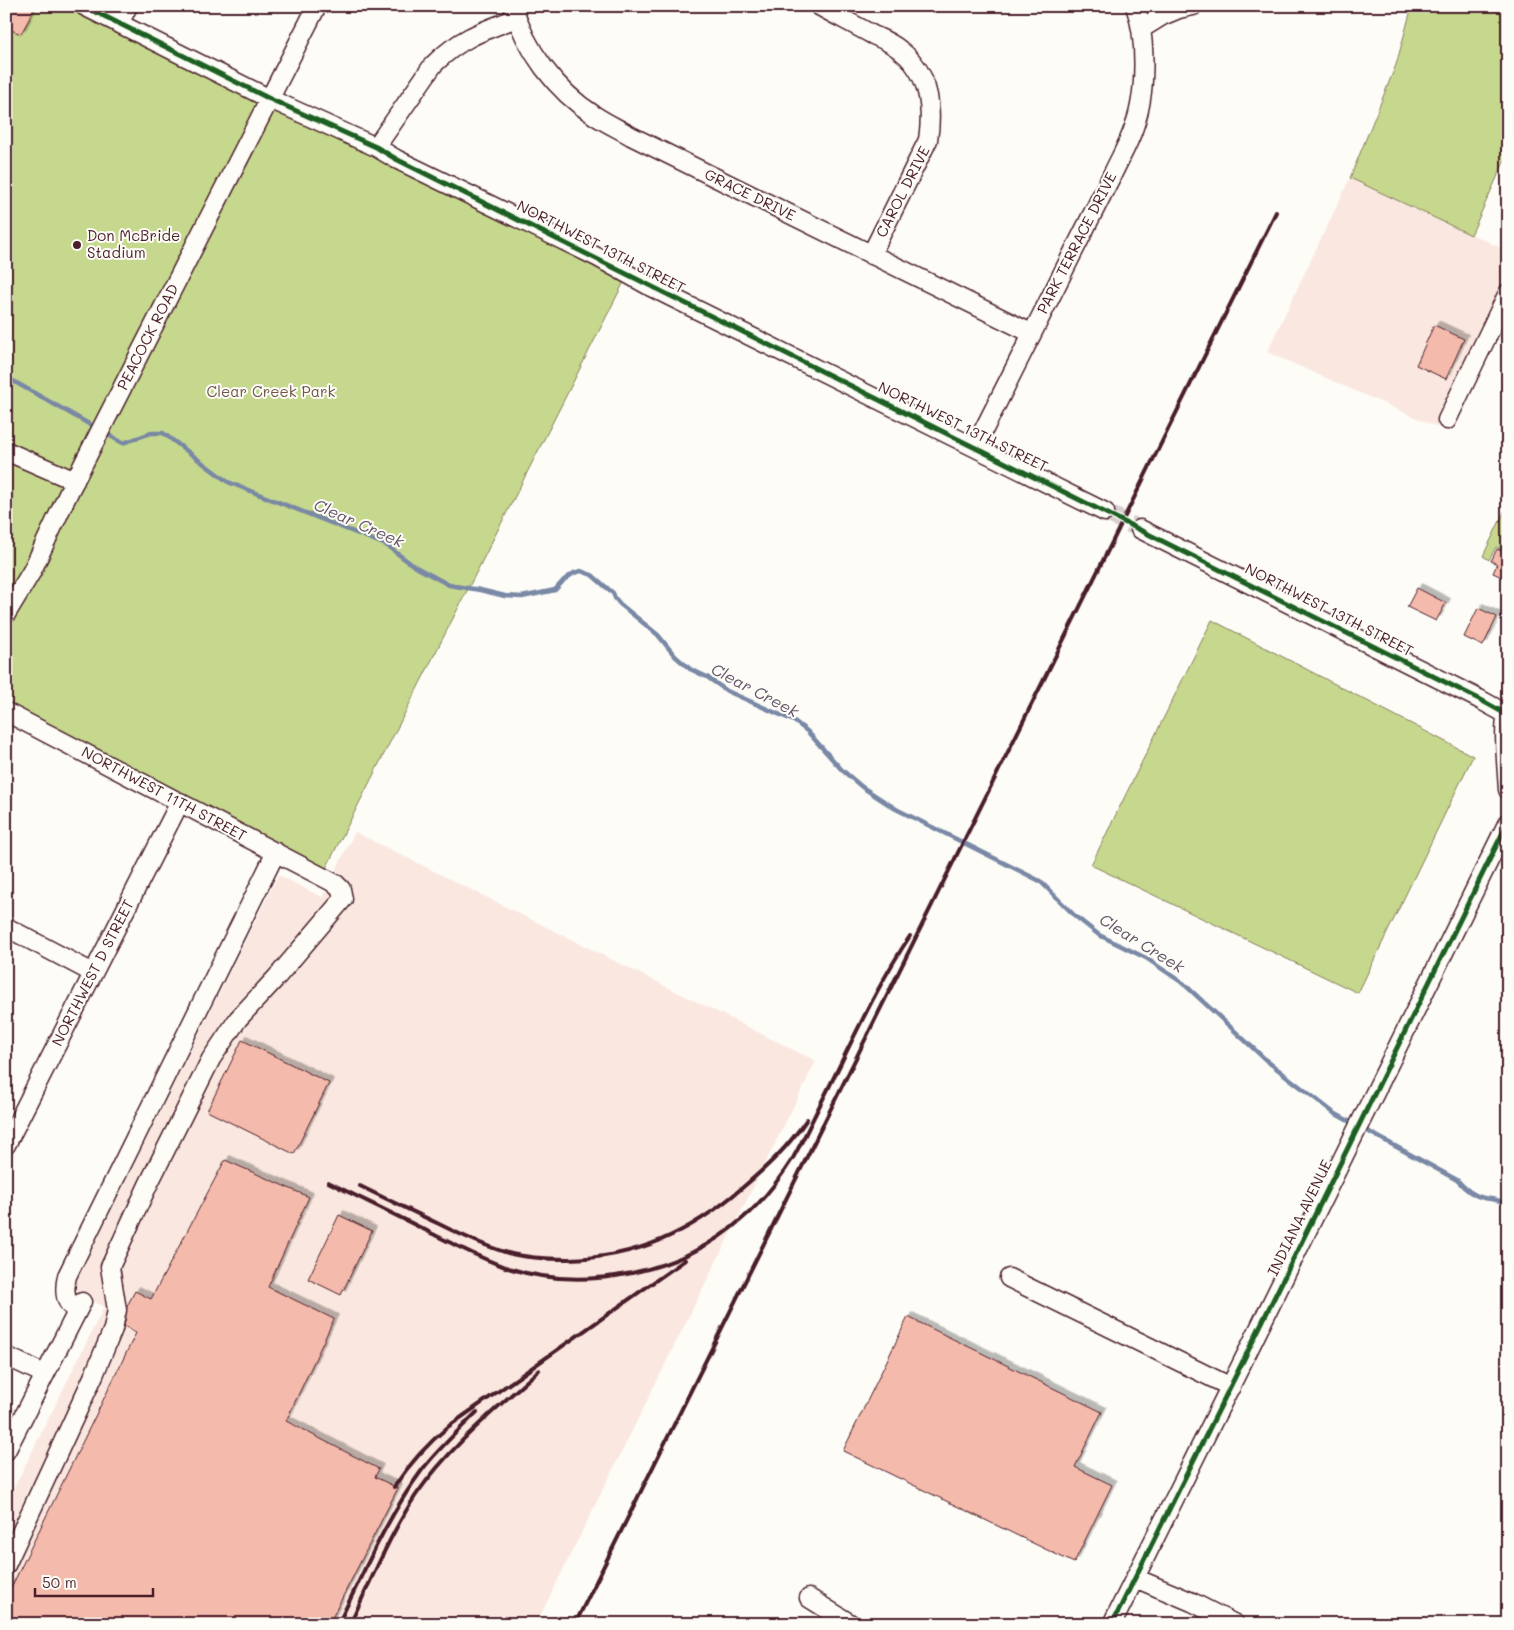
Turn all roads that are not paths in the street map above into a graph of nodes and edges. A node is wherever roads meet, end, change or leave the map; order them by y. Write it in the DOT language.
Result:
graph roads {
  1 [pos="84,6"];
  2 [pos="128,6"];
  3 [pos="317,6"];
  4 [pos="819,6"];
  5 [pos="1135,6"];
  6 [pos="1193,6"];
  7 [pos="515,12"];
  8 [pos="119,24"];
  9 [pos="1141,29"];
  10 [pos="270,99"];
  11 [pos="376,147"];
  12 [pos="871,255"];
  13 [pos="1508,293"];
  14 [pos="1031,333"];
  15 [pos="1447,420"];
  16 [pos="975,447"];
  17 [pos="6,451"];
  18 [pos="77,476"];
  19 [pos="1105,512"];
  20 [pos="1140,529"];
  21 [pos="6,614"];
  22 [pos="6,712"];
  23 [pos="1507,712"];
  24 [pos="1508,790"];
  25 [pos="180,802"];
  26 [pos="1508,822"];
  27 [pos="276,852"];
  28 [pos="6,927"];
  29 [pos="93,973"];
  30 [pos="6,1145"];
  31 [pos="1009,1278"];
  32 [pos="6,1356"];
  33 [pos="44,1374"];
  34 [pos="1230,1387"];
  35 [pos="6,1451"];
  36 [pos="6,1565"];
  37 [pos="1135,1578"];
  38 [pos="809,1598"];
  39 [pos="851,1624"];
  40 [pos="1112,1624"];
  41 [pos="1235,1624"];
  1 -- 8 [label="street, NORTHWEST 13TH STREET"];
  2 -- 8 [label="street"];
  3 -- 10 [label="street, PEACOCK ROAD"];
  4 -- 12 [label="street, CAROL DRIVE"];
  5 -- 9 [label="street, PARK TERRACE DRIVE"];
  6 -- 9 [label="street"];
  7 -- 11 [label="street"];
  7 -- 12 [label="street, GRACE DRIVE"];
  8 -- 10 [label="street, NORTHWEST 13TH STREET"];
  9 -- 14 [label="street, PARK TERRACE DRIVE"];
  10 -- 11 [label="street, NORTHWEST 13TH STREET"];
  10 -- 18 [label="street, PEACOCK ROAD"];
  11 -- 16 [label="street, NORTHWEST 13TH STREET"];
  12 -- 14 [label="street, GRACE DRIVE"];
  13 -- 15 [label="street"];
  14 -- 16 [label="street, PARK TERRACE DRIVE"];
  16 -- 19 [label="street, NORTHWEST 13TH STREET"];
  17 -- 18 [label="street"];
  18 -- 21 [label="street, PEACOCK ROAD"];
  20 -- 23 [label="street, NORTHWEST 13TH STREET"];
  22 -- 25 [label="street, NORTHWEST 11TH STREET"];
  23 -- 24 [label="street"];
  25 -- 27 [label="street, NORTHWEST 11TH STREET"];
  25 -- 29 [label="street, NORTHWEST D STREET"];
  26 -- 34 [label="street, INDIANA AVENUE"];
  27 -- 33 [label="street"];
  27 -- 36 [label="street, NORTHWEST 11TH STREET"];
  28 -- 29 [label="street"];
  29 -- 30 [label="street, NORTHWEST D STREET"];
  31 -- 34 [label="street"];
  32 -- 33 [label="street"];
  33 -- 35 [label="street"];
  34 -- 37 [label="street, INDIANA AVENUE"];
  37 -- 40 [label="street, INDIANA AVENUE"];
  37 -- 41 [label="street"];
  38 -- 39 [label="street"];
}
